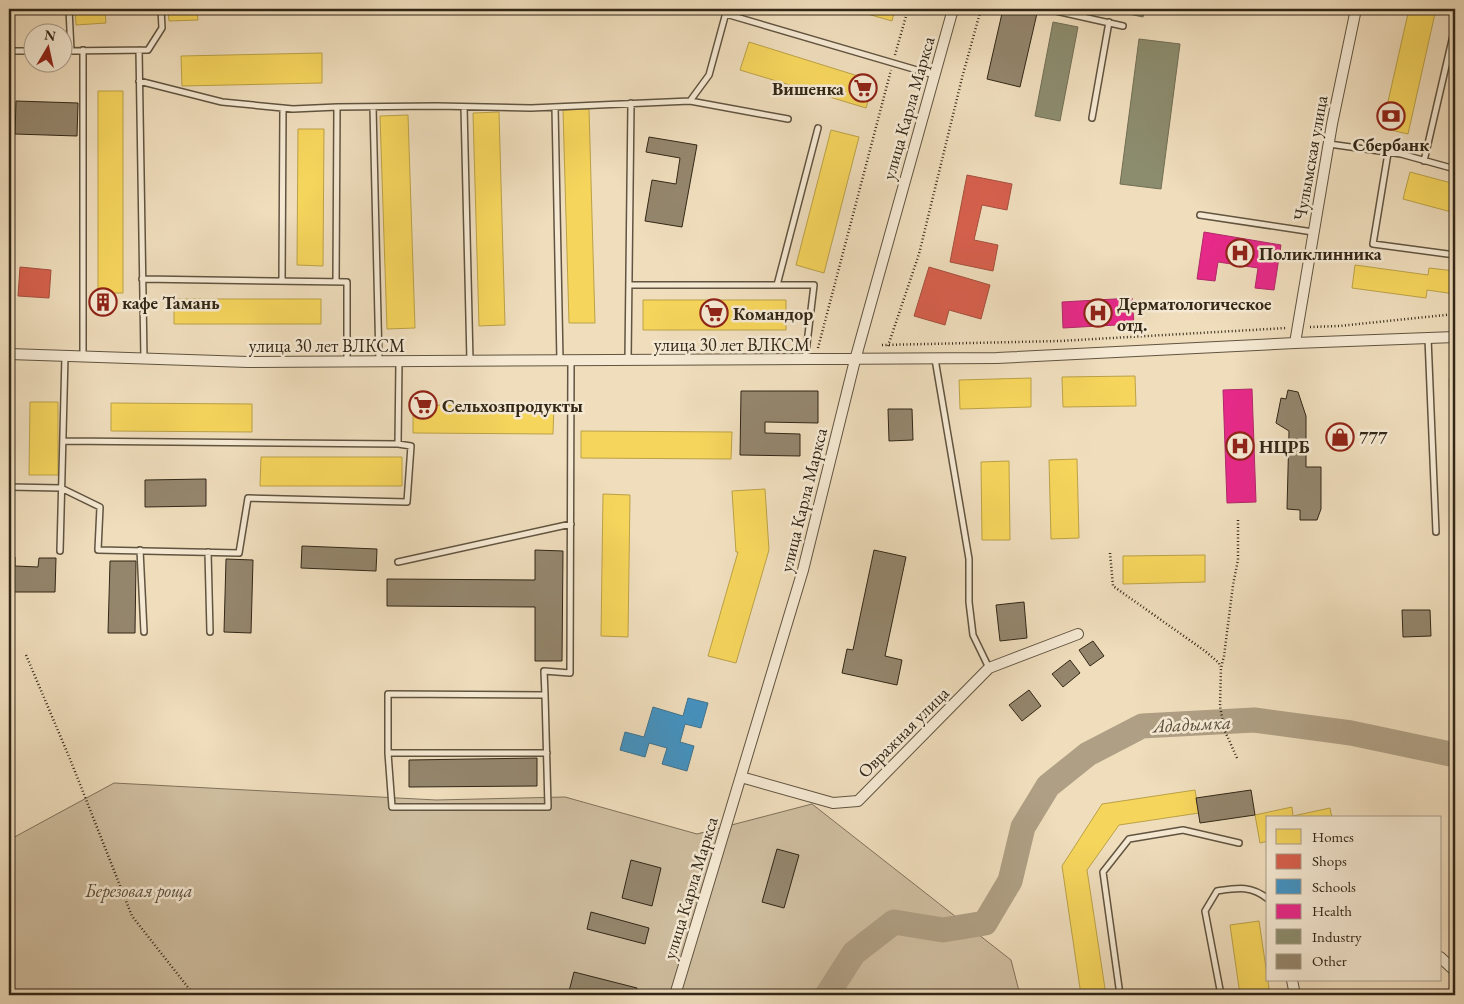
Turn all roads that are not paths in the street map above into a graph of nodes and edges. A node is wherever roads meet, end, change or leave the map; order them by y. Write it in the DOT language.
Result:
graph roads {
  1 [pos="68,9"];
  2 [pos="161,9"];
  3 [pos="953,9"];
  4 [pos="1047,9"];
  5 [pos="1356,9"];
  6 [pos="727,11"];
  7 [pos="69,22"];
  8 [pos="1109,22"];
  9 [pos="1123,26"];
  10 [pos="1455,27"];
  11 [pos="83,50"];
  12 [pos="139,50"];
  13 [pos="9,51"];
  14 [pos="22,51"];
  15 [pos="72,51"];
  16 [pos="934,75"];
  17 [pos="139,81"];
  18 [pos="690,101"];
  19 [pos="631,103"];
  20 [pos="373,106"];
  21 [pos="464,106"];
  22 [pos="554,106"];
  23 [pos="337,107"];
  24 [pos="283,108"];
  25 [pos="1092,118"];
  26 [pos="788,119"];
  27 [pos="818,128"];
  28 [pos="1328,144"];
  29 [pos="1388,152"];
  30 [pos="1424,161"];
  31 [pos="1455,169"];
  32 [pos="1200,215"];
  33 [pos="1313,232"];
  34 [pos="1455,256"];
  35 [pos="142,279"];
  36 [pos="282,281"];
  37 [pos="336,281"];
  38 [pos="629,285"];
  39 [pos="777,285"];
  40 [pos="1455,337"];
  41 [pos="1428,338"];
  42 [pos="1294,343"];
  43 [pos="9,354"];
  44 [pos="65,356"];
  45 [pos="83,357"];
  46 [pos="144,359"];
  47 [pos="935,359"];
  48 [pos="628,360"];
  49 [pos="806,360"];
  50 [pos="855,360"];
  51 [pos="347,361"];
  52 [pos="379,361"];
  53 [pos="400,361"];
  54 [pos="470,361"];
  55 [pos="565,361"];
  56 [pos="62,441"];
  57 [pos="398,444"];
  58 [pos="9,487"];
  59 [pos="61,488"];
  60 [pos="570,524"];
  61 [pos="1436,532"];
  62 [pos="140,550"];
  63 [pos="60,551"];
  64 [pos="208,552"];
  65 [pos="398,562"];
  66 [pos="144,632"];
  67 [pos="210,632"];
  68 [pos="1078,634"];
  69 [pos="989,668"];
  70 [pos="545,696"];
  71 [pos="388,753"];
  72 [pos="547,753"];
  73 [pos="741,777"];
  74 [pos="1239,843"];
  75 [pos="1266,897"];
  76 [pos="1442,959"];
  77 [pos="1455,971"];
  78 [pos="1292,982"];
  79 [pos="675,995"];
  80 [pos="1120,995"];
  81 [pos="1221,995"];
  82 [pos="1295,995"];
  1 -- 7 [label="lane"];
  2 -- 12 [label="lane"];
  3 -- 16 [label="street, улица Карла Маркса"];
  4 -- 8 [label="lane"];
  5 -- 28 [label="street, Чулымская улица"];
  6 -- 16 [label="lane"];
  6 -- 18 [label="lane"];
  8 -- 9 [label="lane"];
  8 -- 25 [label="lane"];
  10 -- 30 [label="lane"];
  11 -- 12 [label="lane"];
  11 -- 15 [label="lane"];
  11 -- 45 [label="lane"];
  12 -- 17 [label="lane"];
  13 -- 14 [label="lane"];
  16 -- 50 [label="street, улица Карла Маркса"];
  17 -- 24 [label="lane"];
  17 -- 35 [label="lane"];
  18 -- 19 [label="lane"];
  18 -- 26 [label="lane"];
  19 -- 22 [label="lane"];
  19 -- 38 [label="lane"];
  20 -- 21 [label="lane"];
  20 -- 23 [label="lane"];
  20 -- 52 [label="lane"];
  21 -- 22 [label="lane"];
  21 -- 54 [label="lane"];
  22 -- 55 [label="lane"];
  23 -- 24 [label="lane"];
  23 -- 37 [label="lane"];
  24 -- 36 [label="lane"];
  27 -- 39 [label="lane"];
  28 -- 29 [label="lane"];
  28 -- 33 [label="street, Чулымская улица"];
  29 -- 30 [label="lane"];
  29 -- 34 [label="lane"];
  30 -- 31 [label="lane"];
  32 -- 33 [label="lane"];
  33 -- 42 [label="street, Чулымская улица"];
  35 -- 36 [label="lane"];
  35 -- 46 [label="lane"];
  36 -- 37 [label="lane"];
  37 -- 51 [label="lane"];
  38 -- 39 [label="lane"];
  38 -- 48 [label="lane"];
  39 -- 49 [label="lane"];
  40 -- 41 [label="street, улица 30 лет ВЛКСМ"];
  41 -- 42 [label="street, улица 30 лет ВЛКСМ"];
  41 -- 61 [label="lane"];
  42 -- 47 [label="street, улица 30 лет ВЛКСМ"];
  43 -- 44 [label="street, улица 30 лет ВЛКСМ"];
  44 -- 45 [label="street, улица 30 лет ВЛКСМ"];
  44 -- 56 [label="lane"];
  45 -- 46 [label="street, улица 30 лет ВЛКСМ"];
  46 -- 51 [label="street, улица 30 лет ВЛКСМ"];
  47 -- 50 [label="street, улица 30 лет ВЛКСМ"];
  47 -- 69 [label="lane"];
  48 -- 49 [label="street, улица 30 лет ВЛКСМ"];
  48 -- 55 [label="street, улица 30 лет ВЛКСМ"];
  49 -- 50 [label="street, улица 30 лет ВЛКСМ"];
  50 -- 73 [label="street, улица Карла Маркса"];
  51 -- 52 [label="street, улица 30 лет ВЛКСМ"];
  52 -- 53 [label="street, улица 30 лет ВЛКСМ"];
  53 -- 54 [label="street, улица 30 лет ВЛКСМ"];
  53 -- 57 [label="lane"];
  54 -- 55 [label="street, улица 30 лет ВЛКСМ"];
  55 -- 60 [label="lane"];
  56 -- 57 [label="lane"];
  56 -- 59 [label="lane"];
  57 -- 64 [label="lane"];
  58 -- 59 [label="lane"];
  59 -- 62 [label="lane"];
  59 -- 63 [label="lane"];
  60 -- 65 [label="lane"];
  60 -- 70 [label="lane"];
  62 -- 64 [label="lane"];
  62 -- 66 [label="lane"];
  64 -- 67 [label="lane"];
  68 -- 69 [label="street, Овражная улица"];
  69 -- 73 [label="street, Овражная улица"];
  70 -- 71 [label="lane"];
  70 -- 72 [label="lane"];
  71 -- 72 [label="lane"];
  71 -- 72 [label="lane"];
  73 -- 79 [label="street, улица Карла Маркса"];
  74 -- 80 [label="lane"];
  75 -- 81 [label="lane"];
  76 -- 77 [label="street"];
  78 -- 82 [label="street"];
}
